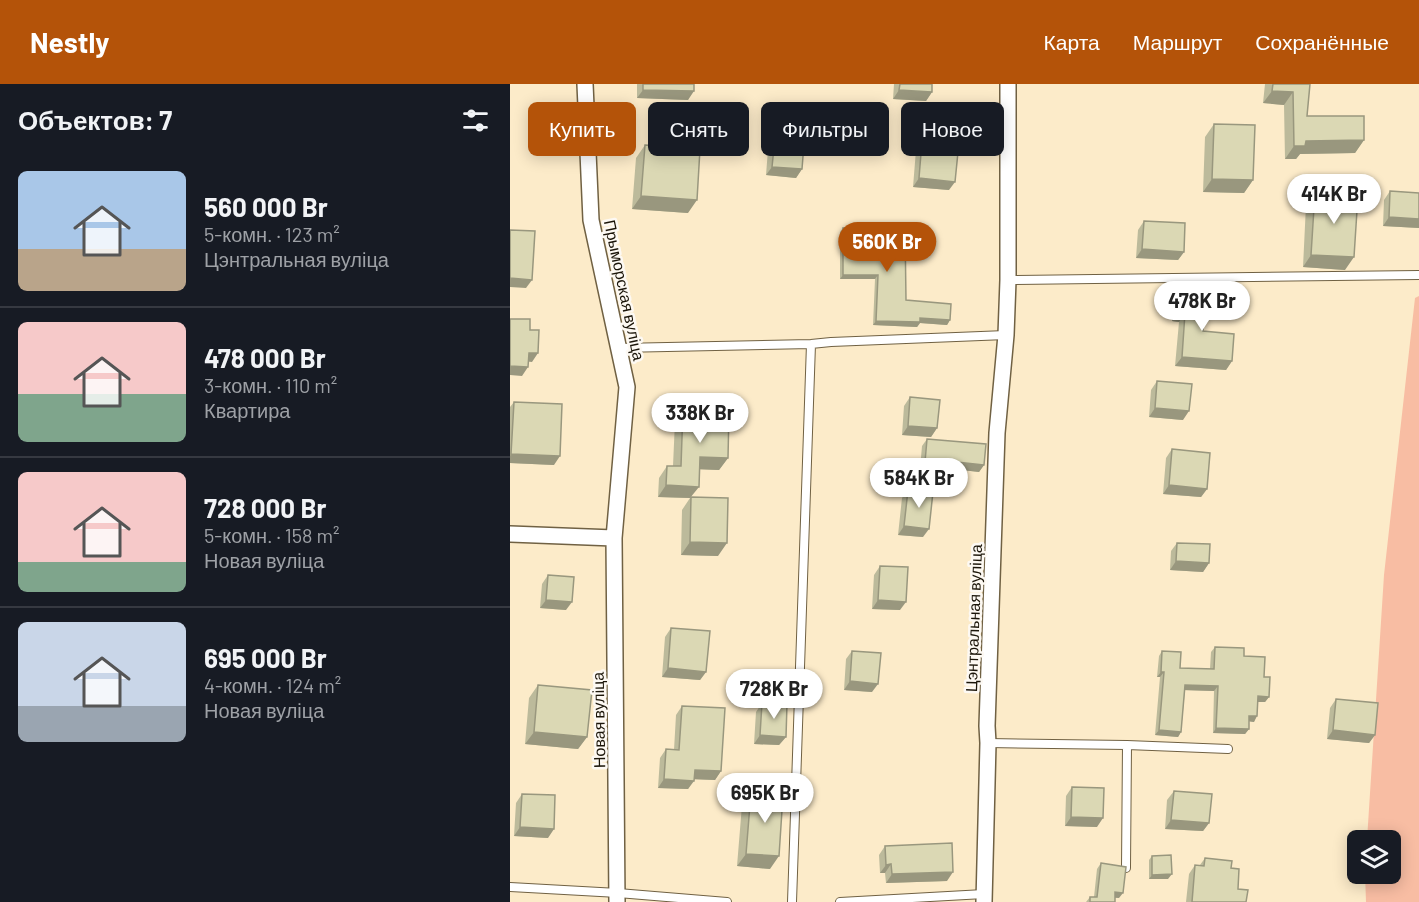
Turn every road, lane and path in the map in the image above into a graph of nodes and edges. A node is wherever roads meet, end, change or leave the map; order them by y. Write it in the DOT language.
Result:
graph roads {
  1 [pos="585,84"];
  2 [pos="1008,84"];
  3 [pos="1419,275"];
  4 [pos="1008,280"];
  5 [pos="1006,335"];
  6 [pos="811,344"];
  7 [pos="619,348"];
  8 [pos="510,534"];
  9 [pos="614,538"];
  10 [pos="988,743"];
  11 [pos="1127,745"];
  12 [pos="1228,749"];
  13 [pos="1125,868"];
  14 [pos="510,887"];
  15 [pos="617,898"];
  16 [pos="984,898"];
  17 [pos="726,902"];
  18 [pos="792,902"];
  19 [pos="840,902"];
  1 -- 7 [label="street, Прыморская вуліца"];
  2 -- 4 [label="street, Цэнтральная вуліца"];
  3 -- 4 [label="lane"];
  4 -- 5 [label="street, Цэнтральная вуліца"];
  5 -- 6 [label="lane"];
  5 -- 10 [label="street, Цэнтральная вуліца"];
  6 -- 7 [label="lane"];
  6 -- 18 [label="lane"];
  7 -- 9 [label="street, Прыморская вуліца"];
  8 -- 9 [label="street"];
  9 -- 15 [label="street, Новая вуліца"];
  10 -- 11 [label="lane"];
  10 -- 16 [label="street, Цэнтральная вуліца"];
  11 -- 12 [label="lane"];
  11 -- 13 [label="lane"];
  14 -- 15 [label="lane"];
  15 -- 17 [label="lane"];
  16 -- 19 [label="lane"];
}
